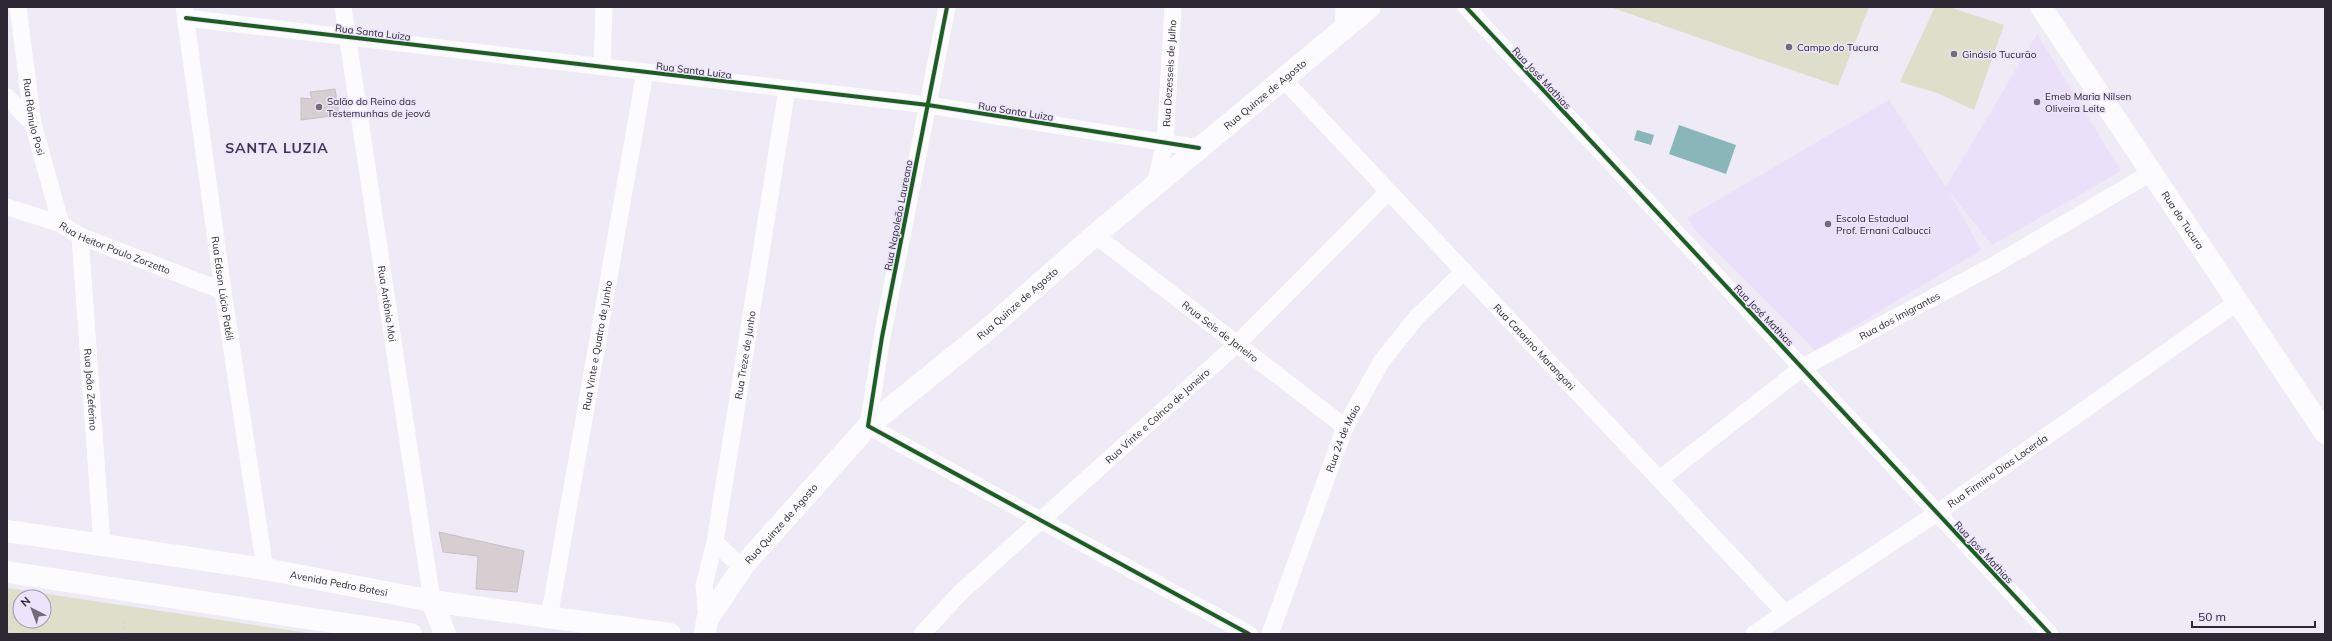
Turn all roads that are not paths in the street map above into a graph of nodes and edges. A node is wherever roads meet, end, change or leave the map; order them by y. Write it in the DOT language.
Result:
graph roads {
  1 [pos="18,7"];
  2 [pos="343,7"];
  3 [pos="604,7"];
  4 [pos="947,7"];
  5 [pos="1173,7"];
  6 [pos="1344,7"];
  7 [pos="1370,7"];
  8 [pos="1466,7"];
  9 [pos="2042,7"];
  10 [pos="185,12"];
  11 [pos="1343,29"];
  12 [pos="347,37"];
  13 [pos="602,67"];
  14 [pos="645,72"];
  15 [pos="1284,80"];
  16 [pos="787,89"];
  17 [pos="7,97"];
  18 [pos="928,105"];
  19 [pos="33,124"];
  20 [pos="1165,142"];
  21 [pos="1199,148"];
  22 [pos="2152,172"];
  23 [pos="1155,186"];
  24 [pos="1388,192"];
  25 [pos="8,211"];
  26 [pos="61,224"];
  27 [pos="1095,235"];
  28 [pos="80,236"];
  29 [pos="1464,271"];
  30 [pos="223,291"];
  31 [pos="2236,303"];
  32 [pos="1236,344"];
  33 [pos="1803,367"];
  34 [pos="868,426"];
  35 [pos="1345,427"];
  36 [pos="2325,433"];
  37 [pos="1660,479"];
  38 [pos="1937,513"];
  39 [pos="1039,521"];
  40 [pos="7,531"];
  41 [pos="714,542"];
  42 [pos="102,544"];
  43 [pos="744,564"];
  44 [pos="265,569"];
  45 [pos="7,572"];
  46 [pos="432,601"];
  47 [pos="1785,613"];
  48 [pos="549,618"];
  49 [pos="706,627"];
  50 [pos="411,634"];
  51 [pos="445,634"];
  52 [pos="670,634"];
  53 [pos="922,634"];
  54 [pos="1249,634"];
  55 [pos="1270,634"];
  56 [pos="1754,634"];
  57 [pos="2050,634"];
  1 -- 19 [label="street, Rua Rômulo Posi"];
  2 -- 12 [label="street, Rua Antônio Moi"];
  3 -- 13 [label="street"];
  4 -- 18 [label="street, Rua Napoleão Laureano"];
  5 -- 20 [label="street, Rua Dezesseis de Julho"];
  6 -- 11 [label="street"];
  7 -- 11 [label="main road, Rua Quinze de Agosto"];
  8 -- 33 [label="street, Rua José Mathias"];
  9 -- 22 [label="main road, Rua do Tucura"];
  10 -- 12 [label="street, Rua Santa Luiza"];
  10 -- 30 [label="street, Rua Edson Lúcio Patéli"];
  11 -- 15 [label="main road, Rua Quinze de Agosto"];
  12 -- 13 [label="street, Rua Santa Luiza"];
  12 -- 46 [label="street, Rua Antônio Moi"];
  13 -- 14 [label="street, Rua Santa Luiza"];
  14 -- 16 [label="street, Rua Santa Luiza"];
  14 -- 48 [label="street, Rua Vinte e Quatro de Junho"];
  15 -- 21 [label="main road, Rua Quinze de Agosto"];
  15 -- 24 [label="street, Rua Catarino Marangoni"];
  16 -- 18 [label="street, Rua Santa Luiza"];
  16 -- 41 [label="street, Rua Treze de Junho"];
  17 -- 19 [label="street"];
  18 -- 20 [label="street, Rua Santa Luiza"];
  18 -- 34 [label="street, Rua Napoleão Laureano"];
  19 -- 26 [label="street, Rua Rômulo Posi"];
  20 -- 21 [label="street, Rua Santa Luiza"];
  20 -- 23 [label="street, Rua Dezesseis de Julho"];
  21 -- 23 [label="main road, Rua Quinze de Agosto"];
  22 -- 31 [label="main road, Rua do Tucura"];
  22 -- 33 [label="street, Rua dos Imigrantes"];
  23 -- 27 [label="main road, Rua Quinze de Agosto"];
  24 -- 29 [label="street, Rua Catarino Marangoni"];
  24 -- 32 [label="street, Rua Vinte e Coinco de Janeiro"];
  25 -- 26 [label="street, Rua Heitor Paulo Zorzetto"];
  26 -- 28 [label="street, Rua Heitor Paulo Zorzetto"];
  27 -- 32 [label="street, Rrua Seis de Janeiro"];
  27 -- 34 [label="main road, Rua Quinze de Agosto"];
  28 -- 30 [label="street, Rua Heitor Paulo Zorzetto"];
  28 -- 42 [label="street, Rua João Zeferino"];
  29 -- 35 [label="street, Rua 24 de Maio"];
  29 -- 37 [label="street, Rua Catarino Marangoni"];
  30 -- 44 [label="street, Rua Edson Lúcio Patéli"];
  31 -- 36 [label="main road, Rua do Tucura"];
  31 -- 38 [label="street, Rua Firmino Dias Lacerda"];
  32 -- 35 [label="street, Rrua Seis de Janeiro"];
  32 -- 39 [label="street, Rua Vinte e Coinco de Janeiro"];
  33 -- 37 [label="street, Rua dos Imigrantes"];
  33 -- 38 [label="street, Rua José Mathias"];
  34 -- 39 [label="street"];
  34 -- 43 [label="main road, Rua Quinze de Agosto"];
  35 -- 55 [label="street, Rua 24 de Maio"];
  37 -- 47 [label="street, Rua Catarino Marangoni"];
  38 -- 47 [label="street, Rua Firmino Dias Lacerda"];
  38 -- 57 [label="street, Rua José Mathias"];
  39 -- 53 [label="street, Rua Vinte e Coinco de Janeiro"];
  39 -- 54 [label="street"];
  40 -- 42 [label="main road, Avenida Pedro Botesi"];
  41 -- 43 [label="street"];
  41 -- 49 [label="street, Rua Treze de Junho"];
  42 -- 44 [label="main road, Avenida Pedro Botesi"];
  43 -- 49 [label="main road, Rua Quinze de Agosto"];
  44 -- 46 [label="main road, Avenida Pedro Botesi"];
  45 -- 50 [label="main road"];
  46 -- 48 [label="main road, Avenida Pedro Botesi"];
  46 -- 51 [label="main road"];
  47 -- 56 [label="street, Rua Firmino Dias Lacerda"];
  48 -- 52 [label="main road, Avenida Pedro Botesi"];
}
